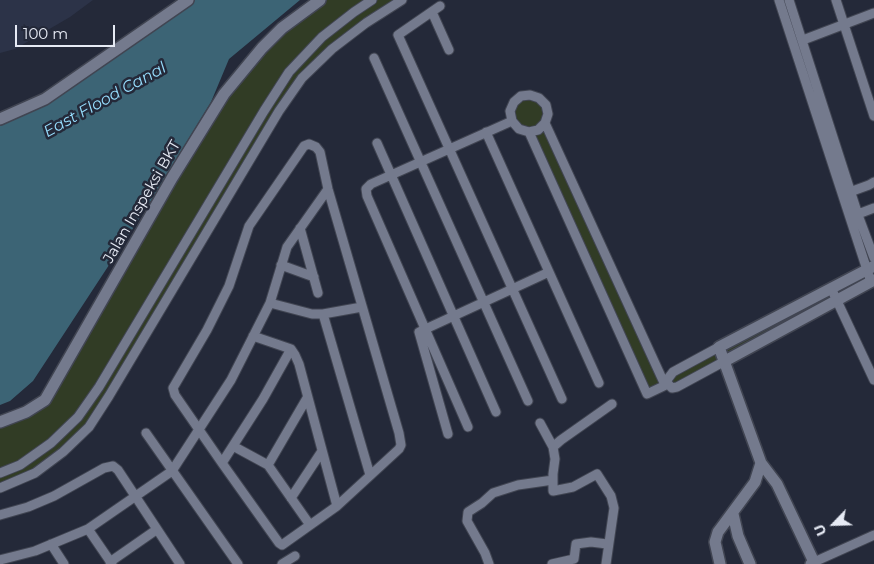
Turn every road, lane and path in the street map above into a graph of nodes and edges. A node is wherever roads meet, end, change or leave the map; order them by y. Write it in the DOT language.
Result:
graph roads {
  1 [pos="188,0"];
  2 [pos="320,0"];
  3 [pos="372,0"];
  4 [pos="402,0"];
  5 [pos="780,0"];
  6 [pos="789,0"];
  7 [pos="836,0"];
  8 [pos="440,6"];
  9 [pos="432,12"];
  10 [pos="874,13"];
  11 [pos="844,25"];
  12 [pos="803,40"];
  13 [pos="449,50"];
  14 [pos="374,58"];
  15 [pos="874,114"];
  16 [pos="0,119"];
  17 [pos="512,121"];
  18 [pos="545,123"];
  19 [pos="486,132"];
  20 [pos="529,132"];
  21 [pos="377,144"];
  22 [pos="449,149"];
  23 [pos="420,162"];
  24 [pos="391,175"];
  25 [pos="874,182"];
  26 [pos="328,189"];
  27 [pos="847,193"];
  28 [pos="874,208"];
  29 [pos="854,216"];
  30 [pos="300,228"];
  31 [pos="874,258"];
  32 [pos="281,265"];
  33 [pos="871,268"];
  34 [pos="549,272"];
  35 [pos="314,277"];
  36 [pos="873,281"];
  37 [pos="832,288"];
  38 [pos="512,289"];
  39 [pos="318,293"];
  40 [pos="837,300"];
  41 [pos="484,302"];
  42 [pos="270,303"];
  43 [pos="362,307"];
  44 [pos="323,314"];
  45 [pos="454,316"];
  46 [pos="426,329"];
  47 [pos="253,336"];
  48 [pos="719,348"];
  49 [pos="291,349"];
  50 [pos="725,361"];
  51 [pos="874,380"];
  52 [pos="599,383"];
  53 [pos="666,384"];
  54 [pos="307,398"];
  55 [pos="562,399"];
  56 [pos="528,401"];
  57 [pos="612,404"];
  58 [pos="496,412"];
  59 [pos="0,422"];
  60 [pos="540,423"];
  61 [pos="468,427"];
  62 [pos="199,429"];
  63 [pos="146,433"];
  64 [pos="448,434"];
  65 [pos="233,446"];
  66 [pos="553,447"];
  67 [pos="322,451"];
  68 [pos="222,463"];
  69 [pos="761,463"];
  70 [pos="268,465"];
  71 [pos="172,471"];
  72 [pos="0,473"];
  73 [pos="370,475"];
  74 [pos="553,480"];
  75 [pos="0,488"];
  76 [pos="134,497"];
  77 [pos="291,498"];
  78 [pos="337,506"];
  79 [pos="733,514"];
  80 [pos="0,515"];
  81 [pos="310,525"];
  82 [pos="88,529"];
  83 [pos="156,530"];
  84 [pos="874,534"];
  85 [pos="51,544"];
  86 [pos="608,544"];
  87 [pos="294,556"];
  88 [pos="4,561"];
  89 [pos="111,563"];
  90 [pos="178,563"];
  91 [pos="813,563"];
  92 [pos="64,564"];
  93 [pos="238,564"];
  94 [pos="282,564"];
  95 [pos="489,564"];
  96 [pos="552,564"];
  97 [pos="606,564"];
  98 [pos="720,564"];
  99 [pos="750,564"];
  1 -- 16 [label="street"];
  2 -- 59 [label="street, Jalan Inspeksi BKT"];
  3 -- 72 [label="street"];
  4 -- 75 [label="street"];
  5 -- 27 [label="street"];
  6 -- 12 [label="street"];
  7 -- 11 [label="street"];
  8 -- 9 [label="street"];
  9 -- 13 [label="street"];
  9 -- 22 [label="street"];
  10 -- 11 [label="street"];
  11 -- 12 [label="street"];
  11 -- 15 [label="street"];
  12 -- 27 [label="street"];
  14 -- 23 [label="street"];
  17 -- 18 [label="street"];
  17 -- 19 [label="street"];
  17 -- 20 [label="street"];
  18 -- 20 [label="street"];
  18 -- 53 [label="street"];
  19 -- 22 [label="street"];
  19 -- 34 [label="street"];
  20 -- 53 [label="street"];
  21 -- 24 [label="street"];
  22 -- 23 [label="street"];
  22 -- 38 [label="street"];
  23 -- 24 [label="street"];
  23 -- 41 [label="street"];
  24 -- 45 [label="street"];
  24 -- 46 [label="street"];
  25 -- 27 [label="street"];
  26 -- 30 [label="street"];
  26 -- 43 [label="street"];
  26 -- 62 [label="street"];
  27 -- 29 [label="street"];
  28 -- 29 [label="street"];
  29 -- 31 [label="street"];
  29 -- 33 [label="street"];
  30 -- 32 [label="street"];
  30 -- 35 [label="street"];
  32 -- 35 [label="street"];
  32 -- 42 [label="street"];
  33 -- 36 [label="street"];
  33 -- 37 [label="street"];
  34 -- 38 [label="street"];
  34 -- 52 [label="street"];
  35 -- 39 [label="street"];
  36 -- 40 [label="street"];
  37 -- 40 [label="street"];
  37 -- 48 [label="street"];
  38 -- 41 [label="street"];
  38 -- 55 [label="street"];
  40 -- 50 [label="street"];
  40 -- 51 [label="street"];
  41 -- 45 [label="street"];
  41 -- 56 [label="street"];
  42 -- 44 [label="street"];
  42 -- 47 [label="street"];
  43 -- 44 [label="street"];
  43 -- 73 [label="street"];
  44 -- 73 [label="street"];
  45 -- 46 [label="street"];
  45 -- 58 [label="street"];
  46 -- 61 [label="street"];
  46 -- 64 [label="street"];
  47 -- 49 [label="street"];
  47 -- 62 [label="street"];
  48 -- 50 [label="street"];
  48 -- 53 [label="street"];
  49 -- 54 [label="street"];
  49 -- 65 [label="street"];
  50 -- 53 [label="street"];
  50 -- 69 [label="street"];
  54 -- 67 [label="street"];
  54 -- 70 [label="street"];
  57 -- 66 [label="street"];
  60 -- 66 [label="street"];
  62 -- 68 [label="street"];
  62 -- 71 [label="street"];
  63 -- 71 [label="street"];
  65 -- 68 [label="street"];
  65 -- 70 [label="street"];
  66 -- 74 [label="street"];
  67 -- 77 [label="street"];
  67 -- 78 [label="street"];
  68 -- 81 [label="street"];
  69 -- 79 [label="street"];
  69 -- 91 [label="street"];
  70 -- 77 [label="street"];
  71 -- 76 [label="street"];
  71 -- 93 [label="street"];
  73 -- 78 [label="street"];
  74 -- 86 [label="street"];
  74 -- 95 [label="street"];
  76 -- 80 [label="street"];
  76 -- 82 [label="street"];
  76 -- 83 [label="street"];
  77 -- 81 [label="street"];
  78 -- 81 [label="street"];
  79 -- 98 [label="street"];
  79 -- 99 [label="street"];
  82 -- 85 [label="street"];
  82 -- 89 [label="street"];
  83 -- 89 [label="street"];
  83 -- 90 [label="street"];
  84 -- 91 [label="street"];
  85 -- 88 [label="street"];
  85 -- 92 [label="street"];
  86 -- 96 [label="street"];
  86 -- 97 [label="street"];
  87 -- 94 [label="street"];
}
